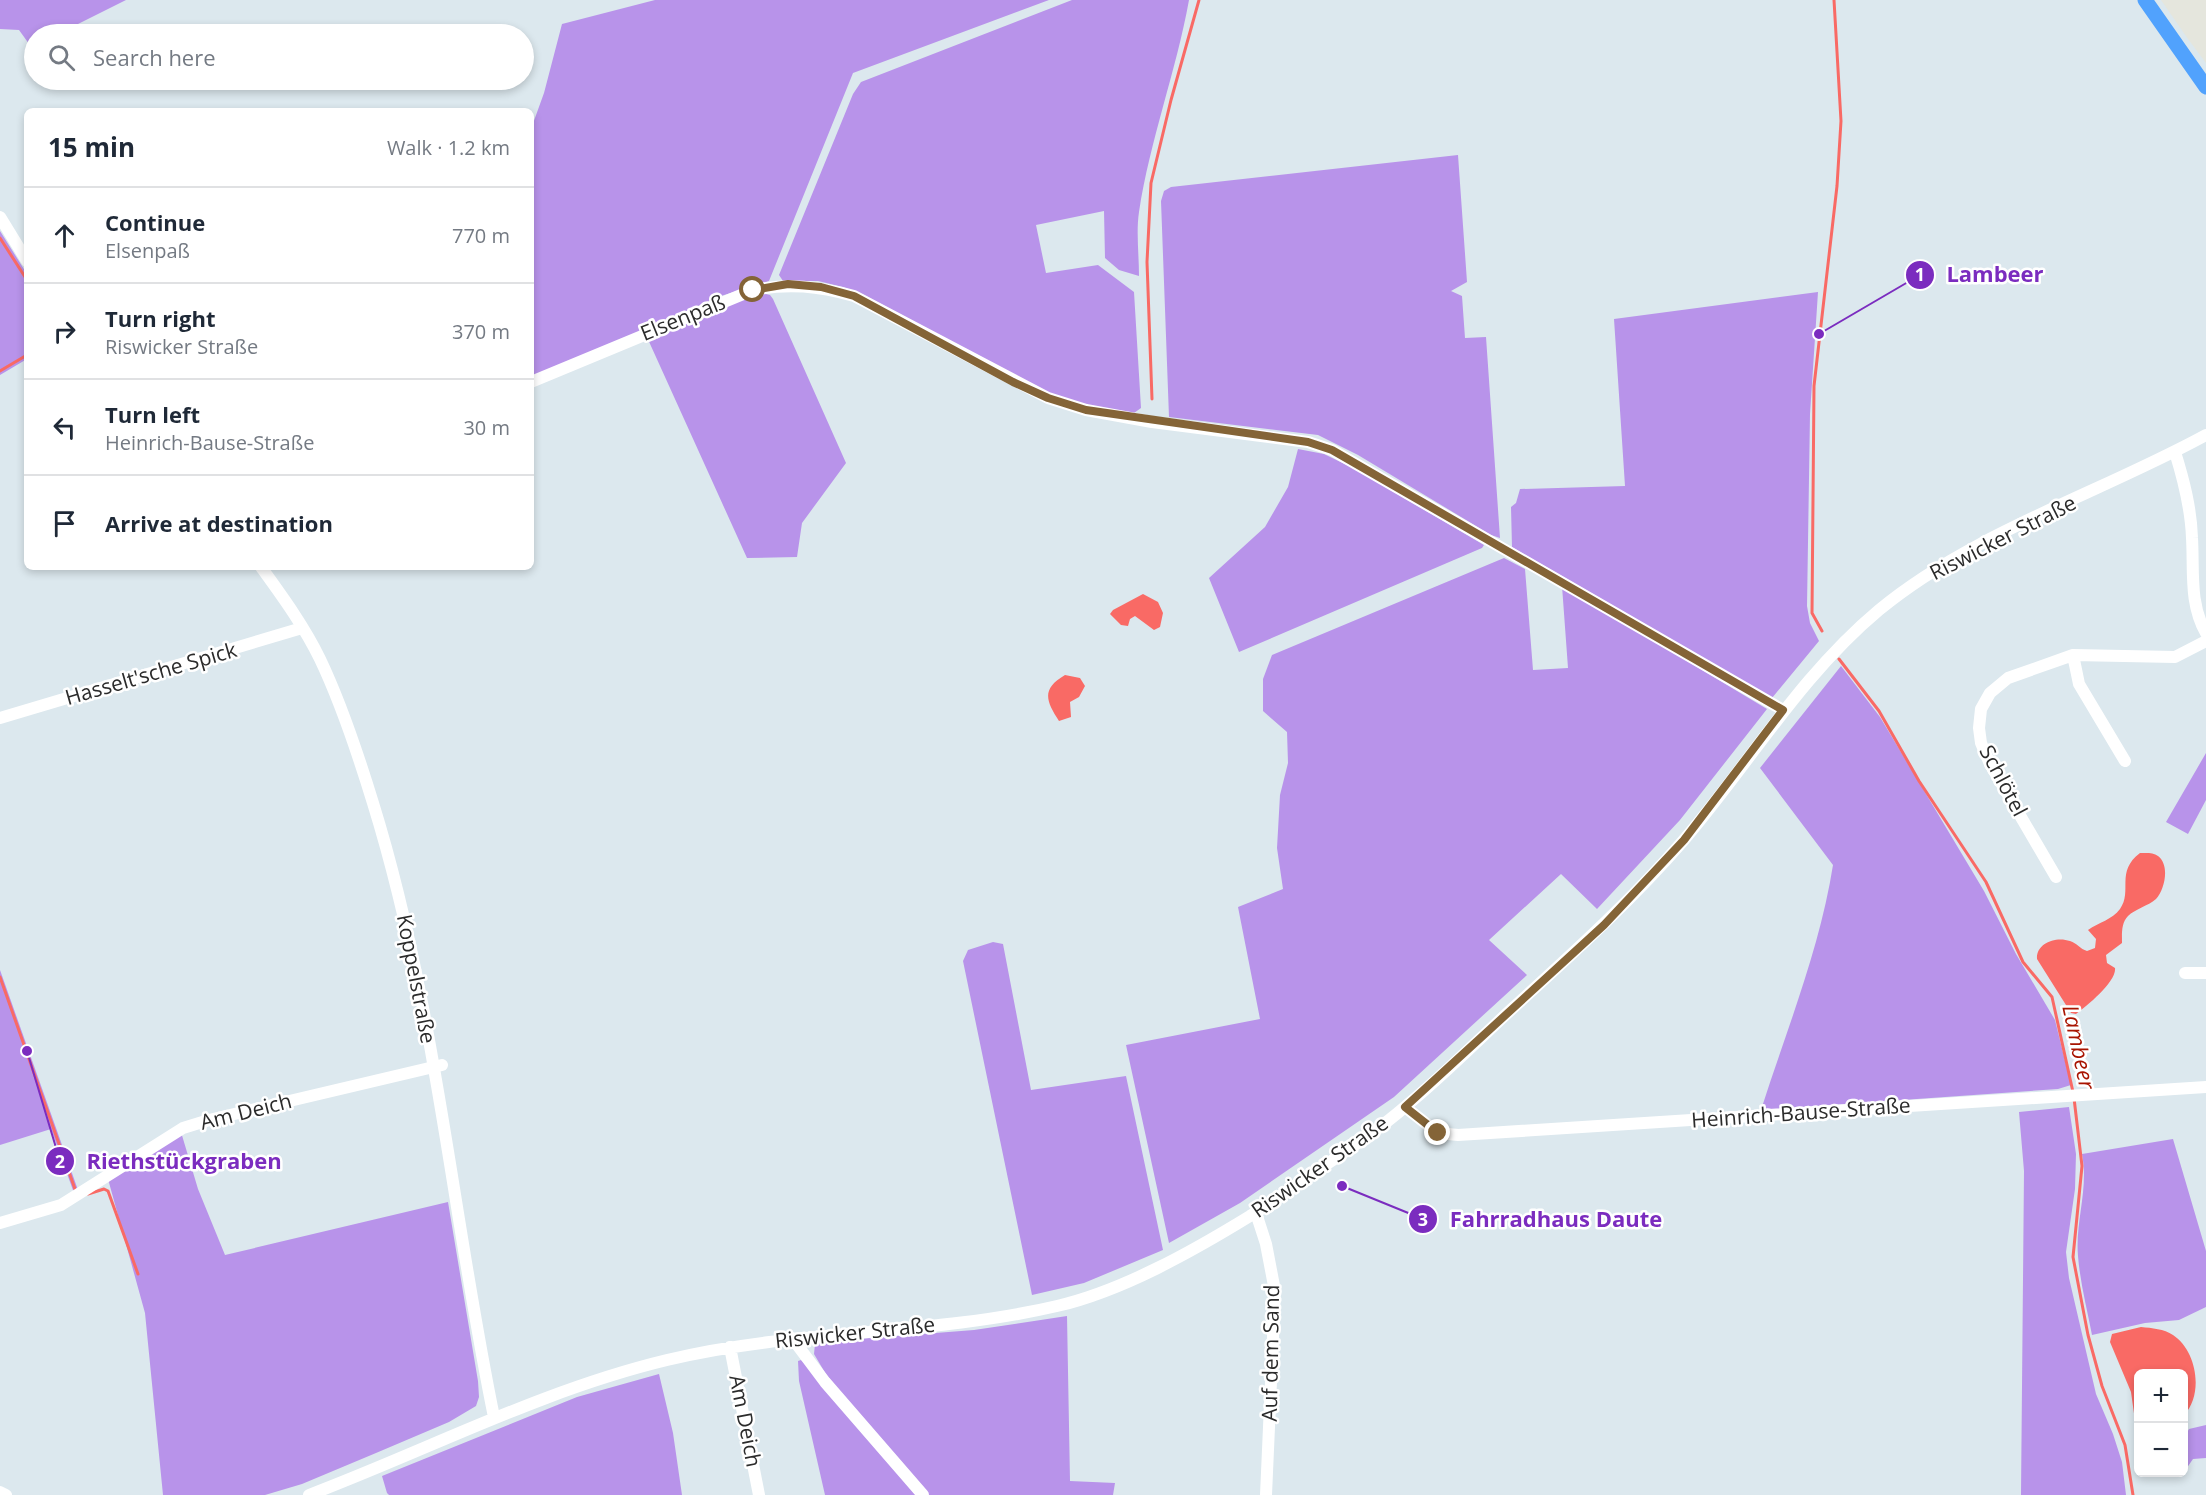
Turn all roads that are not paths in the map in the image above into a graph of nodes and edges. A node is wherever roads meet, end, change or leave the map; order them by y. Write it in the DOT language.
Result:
graph roads {
  1 [pos="2145,0"];
  2 [pos="2206,87"];
  3 [pos="0,218"];
  4 [pos="24,256"];
  5 [pos="534,381"];
  6 [pos="2206,435"];
  7 [pos="2175,452"];
  8 [pos="263,570"];
  9 [pos="302,628"];
  10 [pos="2206,633"];
  11 [pos="2206,641"];
  12 [pos="2073,655"];
  13 [pos="1783,710"];
  14 [pos="0,718"];
  15 [pos="2125,761"];
  16 [pos="2056,877"];
  17 [pos="2185,973"];
  18 [pos="2206,973"];
  19 [pos="437,1066"];
  20 [pos="2206,1087"];
  21 [pos="1405,1107"];
  22 [pos="1256,1213"];
  23 [pos="0,1223"];
  24 [pos="792,1338"];
  25 [pos="730,1347"];
  26 [pos="494,1417"];
  27 [pos="0,1492"];
  28 [pos="6,1495"];
  29 [pos="309,1495"];
  30 [pos="759,1495"];
  31 [pos="922,1495"];
  32 [pos="1266,1495"];
  1 -- 2 [label="main road"];
  3 -- 4 [label="street"];
  5 -- 13 [label="street, Elsenpaß"];
  6 -- 7 [label="street, Riswicker Straße"];
  7 -- 10 [label="street"];
  7 -- 13 [label="street, Riswicker Straße"];
  8 -- 9 [label="street, Koppelstraße"];
  9 -- 14 [label="street, Hasselt'sche Spick"];
  9 -- 19 [label="street, Koppelstraße"];
  11 -- 12 [label="street, Schlötel"];
  12 -- 15 [label="street"];
  12 -- 16 [label="street, Schlötel"];
  13 -- 21 [label="street, Riswicker Straße"];
  17 -- 18 [label="street"];
  19 -- 23 [label="street, Am Deich"];
  19 -- 26 [label="street, Koppelstraße"];
  20 -- 21 [label="street, Heinrich-Bause-Straße"];
  21 -- 22 [label="street, Riswicker Straße"];
  22 -- 24 [label="street, Riswicker Straße"];
  22 -- 32 [label="street, Auf dem Sand"];
  24 -- 25 [label="street, Riswicker Straße"];
  24 -- 31 [label="street"];
  25 -- 26 [label="street, Riswicker Straße"];
  25 -- 30 [label="street, Am Deich"];
  26 -- 29 [label="street, Riswicker Straße"];
  27 -- 28 [label="street"];
}
